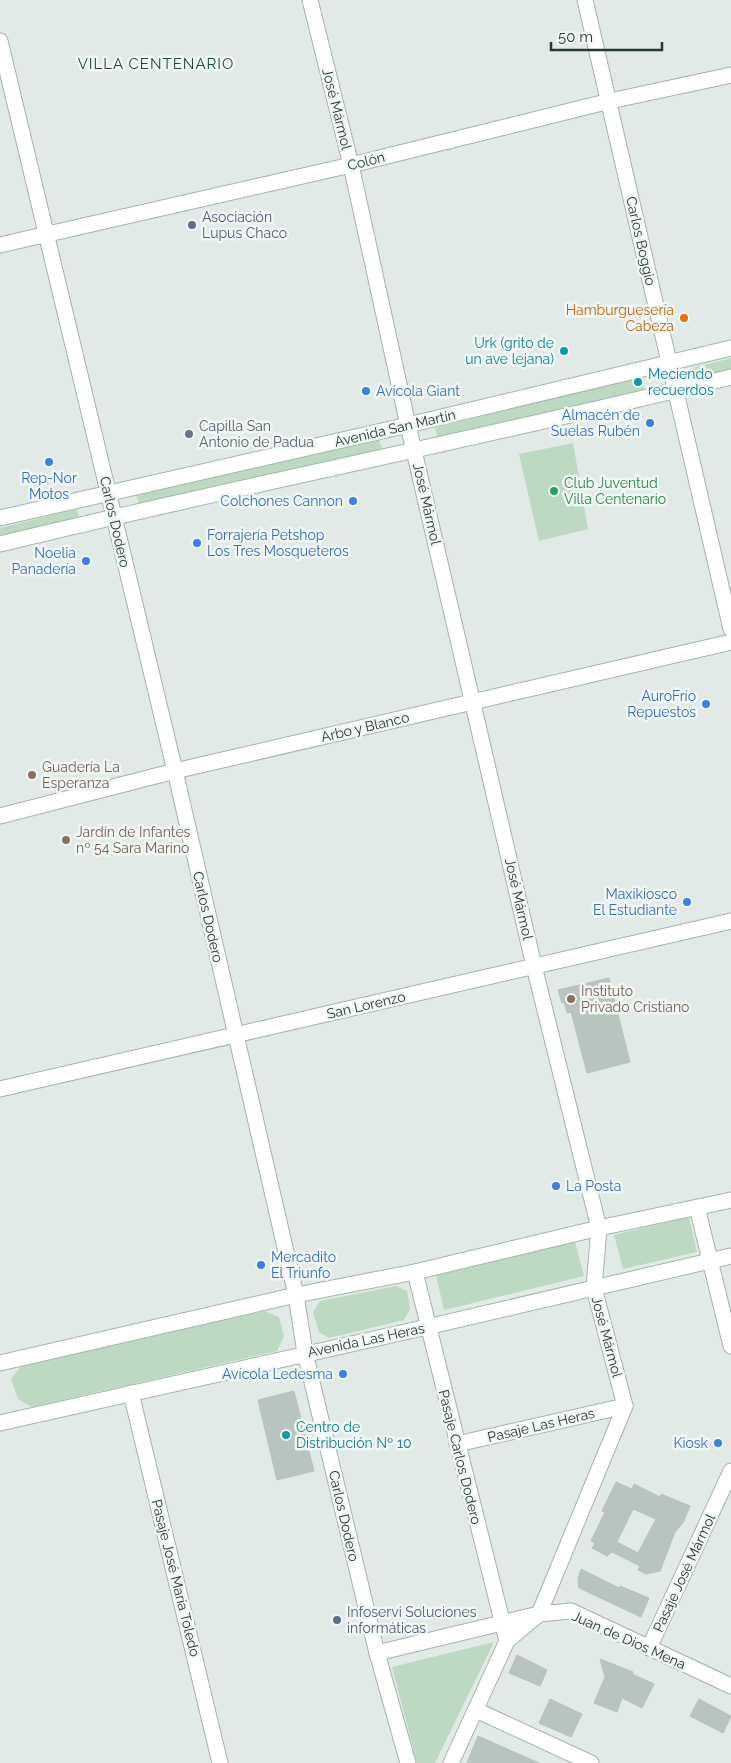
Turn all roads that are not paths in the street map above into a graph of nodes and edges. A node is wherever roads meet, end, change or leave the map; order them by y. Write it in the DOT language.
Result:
graph roads {
  1 [pos="310,0"];
  2 [pos="585,0"];
  3 [pos="0,41"];
  4 [pos="731,75"];
  5 [pos="610,102"];
  6 [pos="351,165"];
  7 [pos="47,234"];
  8 [pos="0,245"];
  9 [pos="731,348"];
  10 [pos="668,363"];
  11 [pos="731,377"];
  12 [pos="676,391"];
  13 [pos="408,425"];
  14 [pos="414,451"];
  15 [pos="109,493"];
  16 [pos="114,517"];
  17 [pos="0,518"];
  18 [pos="0,544"];
  19 [pos="731,629"];
  20 [pos="731,642"];
  21 [pos="473,702"];
  22 [pos="175,771"];
  23 [pos="0,816"];
  24 [pos="731,921"];
  25 [pos="534,966"];
  26 [pos="235,1036"];
  27 [pos="0,1089"];
  28 [pos="731,1200"];
  29 [pos="697,1207"];
  30 [pos="600,1228"];
  31 [pos="731,1256"];
  32 [pos="710,1260"];
  33 [pos="415,1272"];
  34 [pos="594,1288"];
  35 [pos="296,1295"];
  36 [pos="427,1327"];
  37 [pos="731,1346"];
  38 [pos="305,1353"];
  39 [pos="0,1363"];
  40 [pos="131,1393"];
  41 [pos="624,1406"];
  42 [pos="0,1421"];
  43 [pos="457,1444"];
  44 [pos="731,1471"];
  45 [pos="539,1614"];
  46 [pos="502,1624"];
  47 [pos="507,1641"];
  48 [pos="649,1648"];
  49 [pos="377,1653"];
  50 [pos="731,1686"];
  51 [pos="476,1710"];
  52 [pos="220,1763"];
  53 [pos="408,1763"];
  54 [pos="451,1763"];
  55 [pos="591,1763"];
  1 -- 6 [label="street, José Mármol"];
  2 -- 5 [label="street, Carlos Boggio"];
  3 -- 7 [label="street, Carlos Dodero"];
  4 -- 5 [label="street, Colón"];
  5 -- 6 [label="street, Colón"];
  5 -- 10 [label="street, Carlos Boggio"];
  6 -- 7 [label="street, Colón"];
  6 -- 13 [label="street, José Mármol"];
  7 -- 8 [label="street, Colón"];
  7 -- 15 [label="street, Carlos Dodero"];
  9 -- 10 [label="street, Avenida San Martín"];
  10 -- 12 [label="street, Carlos Boggio"];
  10 -- 13 [label="street, Avenida San Martín"];
  11 -- 12 [label="street, Avenida San Martín"];
  12 -- 14 [label="street, Avenida San Martín"];
  12 -- 19 [label="street, Carlos Boggio"];
  13 -- 14 [label="street, José Mármol"];
  13 -- 15 [label="street, Avenida San Martín"];
  14 -- 16 [label="street, Avenida San Martín"];
  14 -- 21 [label="street, José Mármol"];
  15 -- 16 [label="street, Carlos Dodero"];
  15 -- 17 [label="street, Avenida San Martín"];
  16 -- 18 [label="street, Avenida San Martín"];
  16 -- 22 [label="street, Carlos Dodero"];
  20 -- 21 [label="street, Arbo y Blanco"];
  21 -- 22 [label="street, Arbo y Blanco"];
  21 -- 25 [label="street, José Mármol"];
  22 -- 23 [label="street, Arbo y Blanco"];
  22 -- 26 [label="street, Carlos Dodero"];
  24 -- 25 [label="street, San Lorenzo"];
  25 -- 26 [label="street, San Lorenzo"];
  25 -- 30 [label="street, José Mármol"];
  26 -- 27 [label="street, San Lorenzo"];
  26 -- 35 [label="street, Carlos Dodero"];
  28 -- 29 [label="street"];
  29 -- 30 [label="street"];
  29 -- 32 [label="street"];
  30 -- 33 [label="street"];
  30 -- 34 [label="street, José Mármol"];
  31 -- 32 [label="street, Avenida Las Heras"];
  32 -- 34 [label="street, Avenida Las Heras"];
  32 -- 37 [label="street"];
  33 -- 35 [label="street"];
  33 -- 36 [label="street, Pasaje Carlos Dodero"];
  34 -- 36 [label="street, Avenida Las Heras"];
  34 -- 41 [label="street, José Mármol"];
  35 -- 38 [label="street, Carlos Dodero"];
  35 -- 39 [label="street"];
  36 -- 38 [label="street, Avenida Las Heras"];
  36 -- 43 [label="street, Pasaje Carlos Dodero"];
  38 -- 40 [label="street, Avenida Las Heras"];
  38 -- 49 [label="street, Carlos Dodero"];
  40 -- 42 [label="street, Avenida Las Heras"];
  40 -- 52 [label="street, Pasaje José María Toledo"];
  41 -- 43 [label="street, Pasaje Las Heras"];
  41 -- 45 [label="street"];
  43 -- 46 [label="street, Pasaje Carlos Dodero"];
  44 -- 48 [label="street, Pasaje José Mármol"];
  45 -- 46 [label="street, Juan de Dios Mena"];
  45 -- 47 [label="street"];
  45 -- 48 [label="street, Juan de Dios Mena"];
  46 -- 47 [label="street, Pasaje Carlos Dodero"];
  46 -- 49 [label="street, Juan de Dios Mena"];
  47 -- 51 [label="street"];
  48 -- 50 [label="street, Juan de Dios Mena"];
  49 -- 53 [label="street, Carlos Dodero"];
  51 -- 54 [label="street"];
  51 -- 55 [label="street"];
}
